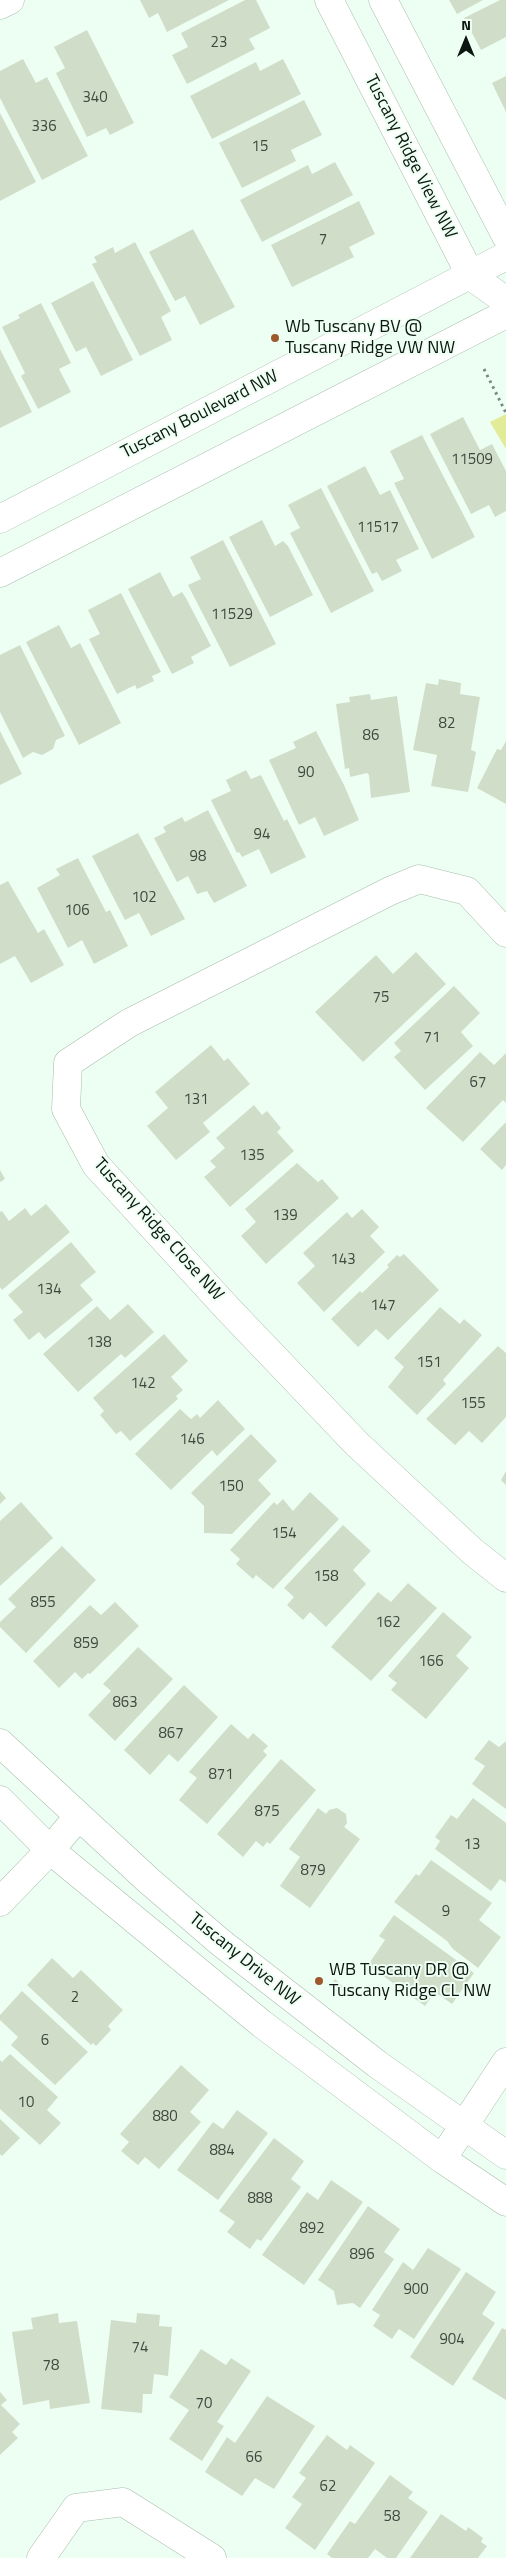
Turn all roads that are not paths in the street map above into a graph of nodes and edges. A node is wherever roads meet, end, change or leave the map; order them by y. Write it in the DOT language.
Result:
graph roads {
  1 [pos="10,0"];
  2 [pos="329,0"];
  3 [pos="383,0"];
  4 [pos="0,5"];
  5 [pos="506,236"];
  6 [pos="506,256"];
  7 [pos="472,276"];
  8 [pos="506,301"];
  9 [pos="506,314"];
  10 [pos="0,519"];
  11 [pos="0,573"];
  12 [pos="506,933"];
  13 [pos="506,1578"];
  14 [pos="0,1743"];
  15 [pos="0,1800"];
  16 [pos="78,1817"];
  17 [pos="50,1850"];
  18 [pos="0,1902"];
  19 [pos="506,2062"];
  20 [pos="463,2125"];
  21 [pos="506,2155"];
  22 [pos="442,2160"];
  23 [pos="506,2202"];
  24 [pos="40,2558"];
  25 [pos="212,2558"];
  1 -- 4 [label="street"];
  2 -- 7 [label="street, Tuscany Ridge View NW"];
  3 -- 5 [label="street"];
  6 -- 7 [label="street, Tuscany Boulevard NW"];
  7 -- 8 [label="street, Tuscany Ridge View NW"];
  7 -- 10 [label="street, Tuscany Boulevard NW"];
  9 -- 11 [label="street"];
  12 -- 13 [label="street, Tuscany Ridge Close NW"];
  14 -- 16 [label="street, Tuscany Drive NW"];
  15 -- 17 [label="street"];
  16 -- 17 [label="street"];
  16 -- 20 [label="street, Tuscany Drive NW"];
  17 -- 18 [label="street"];
  17 -- 22 [label="street"];
  19 -- 20 [label="street"];
  20 -- 21 [label="street, Tuscany Drive NW"];
  20 -- 22 [label="street"];
  22 -- 23 [label="street"];
  24 -- 25 [label="street"];
}
